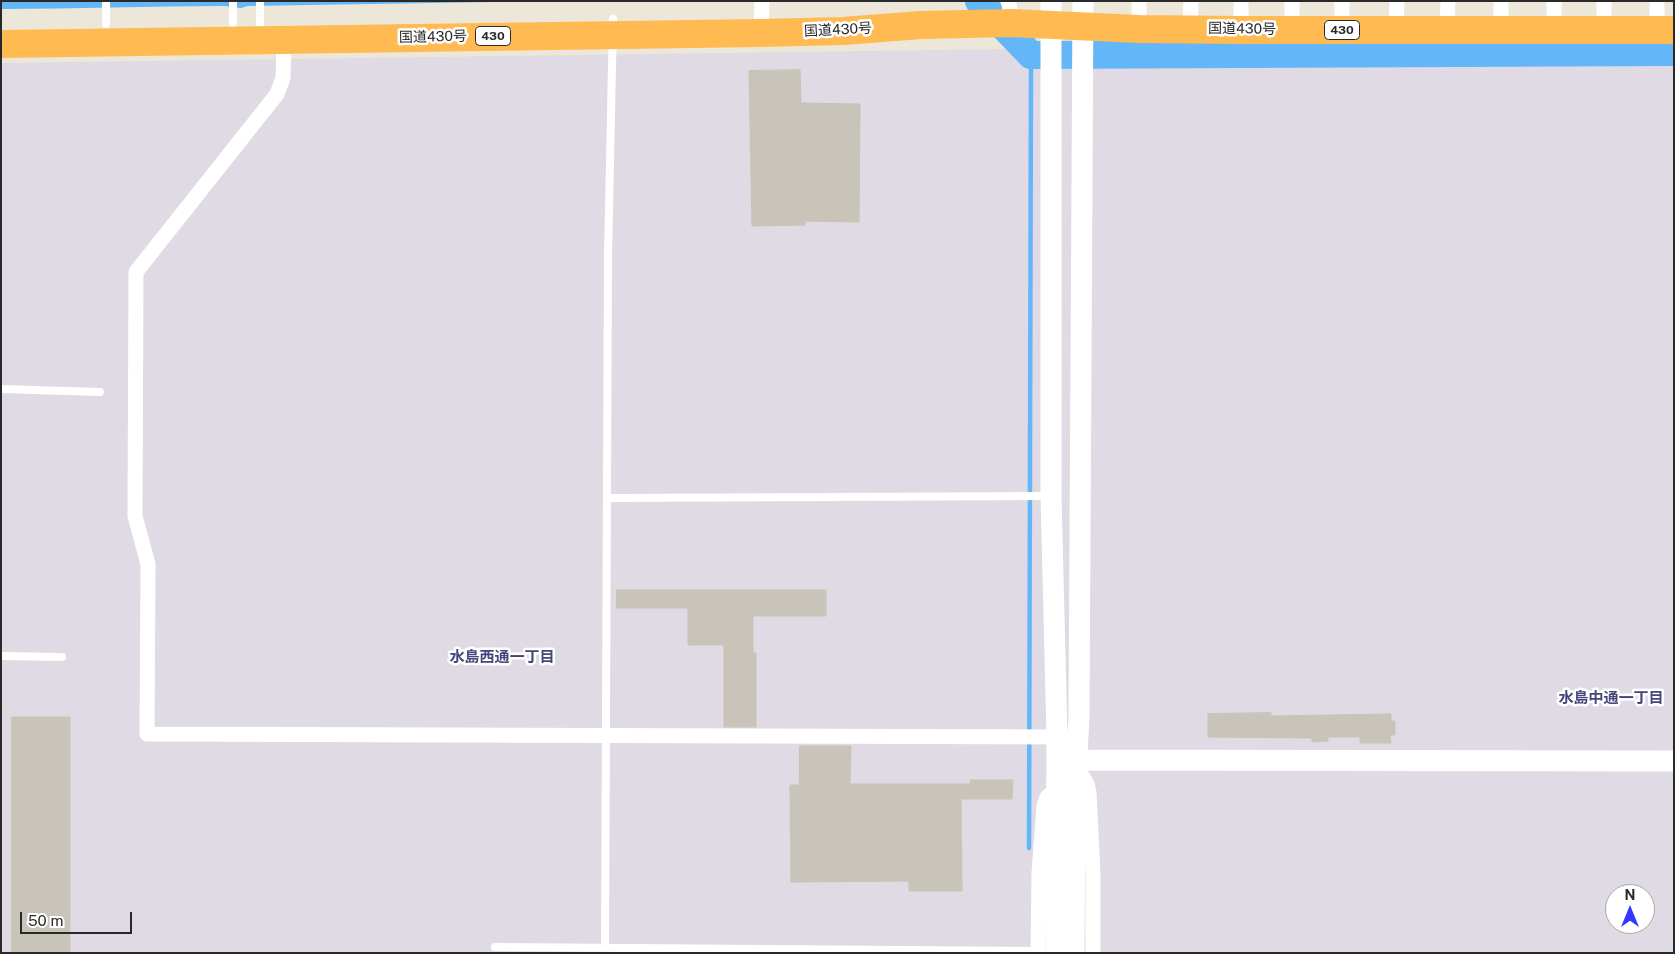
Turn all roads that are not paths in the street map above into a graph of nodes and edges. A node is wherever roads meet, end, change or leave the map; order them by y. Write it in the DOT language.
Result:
graph roads {
  1 [pos="233,11"];
  2 [pos="106,12"];
  3 [pos="997,13"];
  4 [pos="1139,14"];
  5 [pos="1191,14"];
  6 [pos="1241,15"];
  7 [pos="1292,15"];
  8 [pos="1342,15"];
  9 [pos="1396,15"];
  10 [pos="1448,15"];
  11 [pos="1501,15"];
  12 [pos="1554,15"];
  13 [pos="1604,15"];
  14 [pos="761,17"];
  15 [pos="1664,18"];
  16 [pos="265,22"];
  17 [pos="1,26"];
  18 [pos="612,27"];
  19 [pos="1051,31"];
  20 [pos="1083,32"];
  21 [pos="1,44"];
  22 [pos="1,389"];
  23 [pos="100,392"];
  24 [pos="1036,496"];
  25 [pos="607,498"];
  26 [pos="1,656"];
  27 [pos="62,657"];
  28 [pos="606,736"];
  29 [pos="1057,736"];
  30 [pos="1079,737"];
  31 [pos="1056,760"];
  32 [pos="1674,761"];
  33 [pos="1078,764"];
  34 [pos="495,947"];
  35 [pos="605,948"];
  36 [pos="1044,952"];
  37 [pos="1074,953"];
  38 [pos="1093,953"];
  1 -- 2 [label="highway, 国道430号 / 430"];
  1 -- 16 [label="highway, 国道430号 / 430"];
  2 -- 17 [label="highway, 国道430号 / 430"];
  3 -- 14 [label="highway, 国道430号 / 430"];
  3 -- 19 [label="highway, 国道430号 / 430"];
  4 -- 5 [label="highway, 国道430号 / 430"];
  4 -- 20 [label="highway, 国道430号 / 430"];
  5 -- 6 [label="highway, 国道430号 / 430"];
  6 -- 7 [label="highway, 国道430号 / 430"];
  7 -- 8 [label="highway, 国道430号 / 430"];
  8 -- 9 [label="highway, 国道430号 / 430"];
  9 -- 10 [label="highway, 国道430号 / 430"];
  10 -- 11 [label="highway, 国道430号 / 430"];
  11 -- 12 [label="highway, 国道430号 / 430"];
  12 -- 13 [label="highway, 国道430号 / 430"];
  13 -- 15 [label="highway, 国道430号 / 430"];
  14 -- 18 [label="highway, 国道430号 / 430"];
  16 -- 18 [label="highway, 国道430号 / 430"];
  16 -- 21 [label="highway, 国道430号 / 430"];
  16 -- 28 [label="street"];
  18 -- 25 [label="lane"];
  19 -- 20 [label="highway, 国道430号 / 430"];
  19 -- 24 [label="street"];
  20 -- 30 [label="street"];
  22 -- 23 [label="lane"];
  24 -- 25 [label="lane"];
  24 -- 29 [label="street"];
  25 -- 28 [label="lane"];
  26 -- 27 [label="lane"];
  28 -- 29 [label="street"];
  28 -- 35 [label="lane"];
  29 -- 30 [label="street"];
  29 -- 31 [label="street"];
  30 -- 33 [label="street"];
  31 -- 33 [label="street"];
  31 -- 36 [label="street"];
  32 -- 33 [label="street"];
  33 -- 37 [label="street"];
  33 -- 38 [label="street"];
  34 -- 35 [label="lane"];
  35 -- 36 [label="lane"];
}
